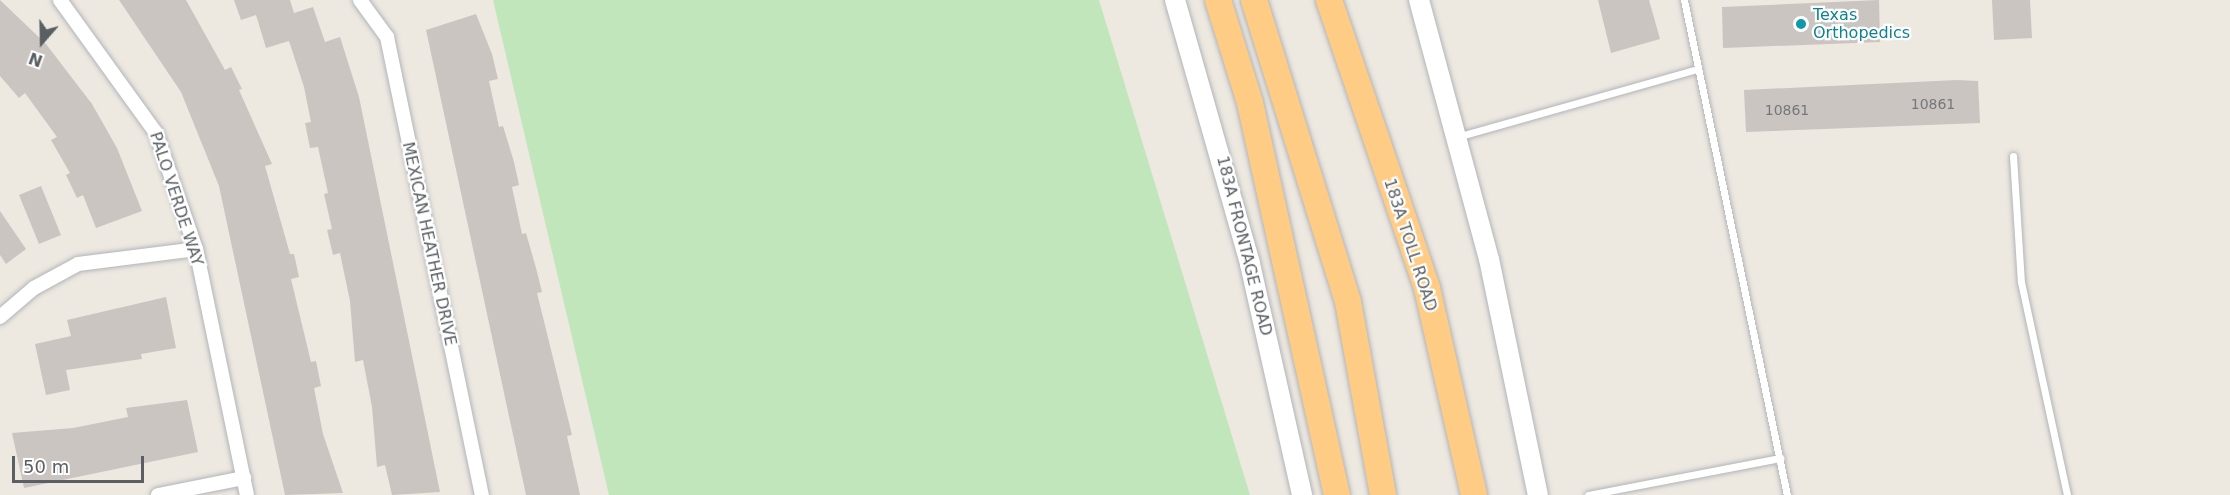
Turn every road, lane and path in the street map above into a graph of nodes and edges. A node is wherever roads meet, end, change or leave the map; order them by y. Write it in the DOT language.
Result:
graph roads {
  1 [pos="60,0"];
  2 [pos="360,0"];
  3 [pos="1175,0"];
  4 [pos="1218,0"];
  5 [pos="1254,0"];
  6 [pos="1329,0"];
  7 [pos="1419,0"];
  8 [pos="1684,0"];
  9 [pos="1697,69"];
  10 [pos="1457,137"];
  11 [pos="2013,156"];
  12 [pos="196,249"];
  13 [pos="0,317"];
  14 [pos="1780,458"];
  15 [pos="244,478"];
  16 [pos="158,495"];
  17 [pos="247,495"];
  18 [pos="482,495"];
  19 [pos="1302,495"];
  20 [pos="1337,495"];
  21 [pos="1383,495"];
  22 [pos="1474,495"];
  23 [pos="1538,495"];
  24 [pos="1588,495"];
  25 [pos="1787,495"];
  26 [pos="2067,495"];
  1 -- 12 [label="street, PALO VERDE WAY"];
  2 -- 18 [label="street, MEXICAN HEATHER DRIVE"];
  3 -- 19 [label="main road, 183A FRONTAGE ROAD"];
  4 -- 20 [label="highway"];
  5 -- 21 [label="highway"];
  6 -- 22 [label="highway, 183A TOLL ROAD"];
  7 -- 10 [label="main road"];
  8 -- 9 [label="lane"];
  9 -- 10 [label="lane"];
  9 -- 14 [label="lane"];
  10 -- 23 [label="main road"];
  11 -- 26 [label="lane"];
  12 -- 13 [label="street"];
  12 -- 15 [label="street, PALO VERDE WAY"];
  14 -- 24 [label="lane"];
  14 -- 25 [label="lane"];
  15 -- 16 [label="street"];
  15 -- 17 [label="street, PALO VERDE WAY"];
}
